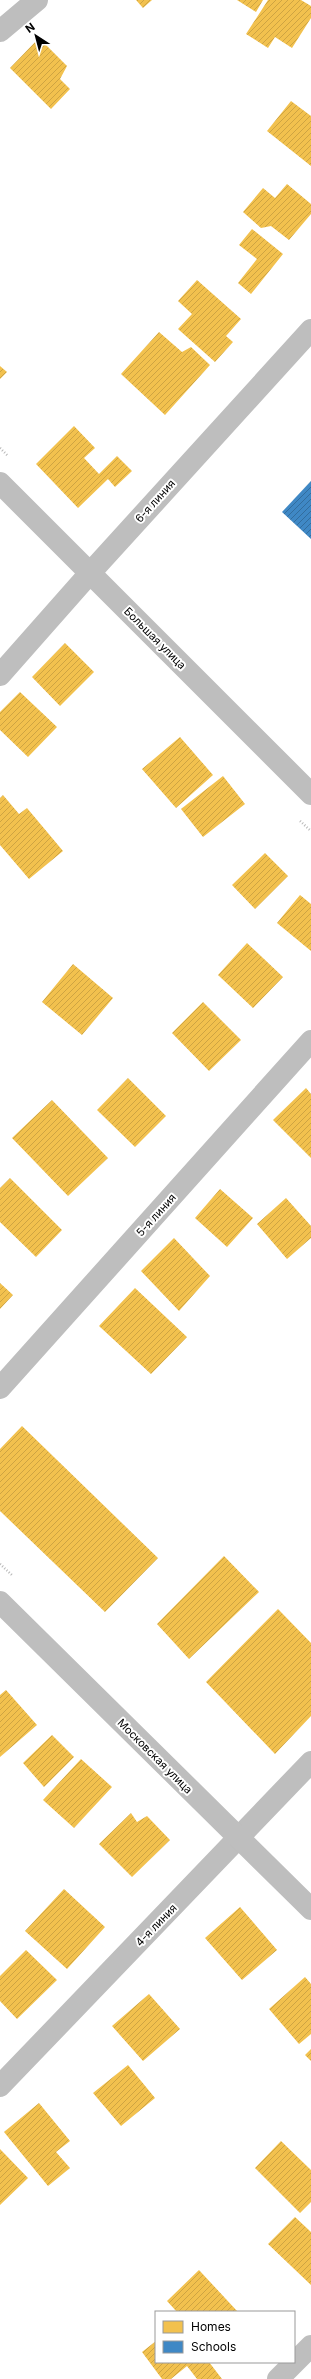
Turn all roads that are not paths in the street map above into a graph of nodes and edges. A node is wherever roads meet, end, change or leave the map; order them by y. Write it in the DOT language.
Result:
graph roads {
  1 [pos="37,0"];
  2 [pos="0,32"];
  3 [pos="311,330"];
  4 [pos="0,483"];
  5 [pos="90,573"];
  6 [pos="0,675"];
  7 [pos="311,794"];
  8 [pos="311,1042"];
  9 [pos="0,1388"];
  10 [pos="0,1602"];
  11 [pos="311,1762"];
  12 [pos="237,1839"];
  13 [pos="311,1909"];
  14 [pos="0,2086"];
  15 [pos="311,2346"];
  16 [pos="295,2362"];
  17 [pos="294,2363"];
  18 [pos="278,2379"];
  1 -- 2 [label="street"];
  3 -- 5 [label="street, 6-я линия"];
  4 -- 5 [label="street, Большая улица"];
  5 -- 6 [label="street, 6-я линия"];
  5 -- 7 [label="street, Большая улица"];
  8 -- 9 [label="street, 5-я линия"];
  10 -- 12 [label="street, Московская улица"];
  11 -- 12 [label="street, 4-я линия"];
  12 -- 13 [label="street, Московская улица"];
  12 -- 14 [label="street, 4-я линия"];
  15 -- 16 [label="street"];
  17 -- 18 [label="street"];
}
